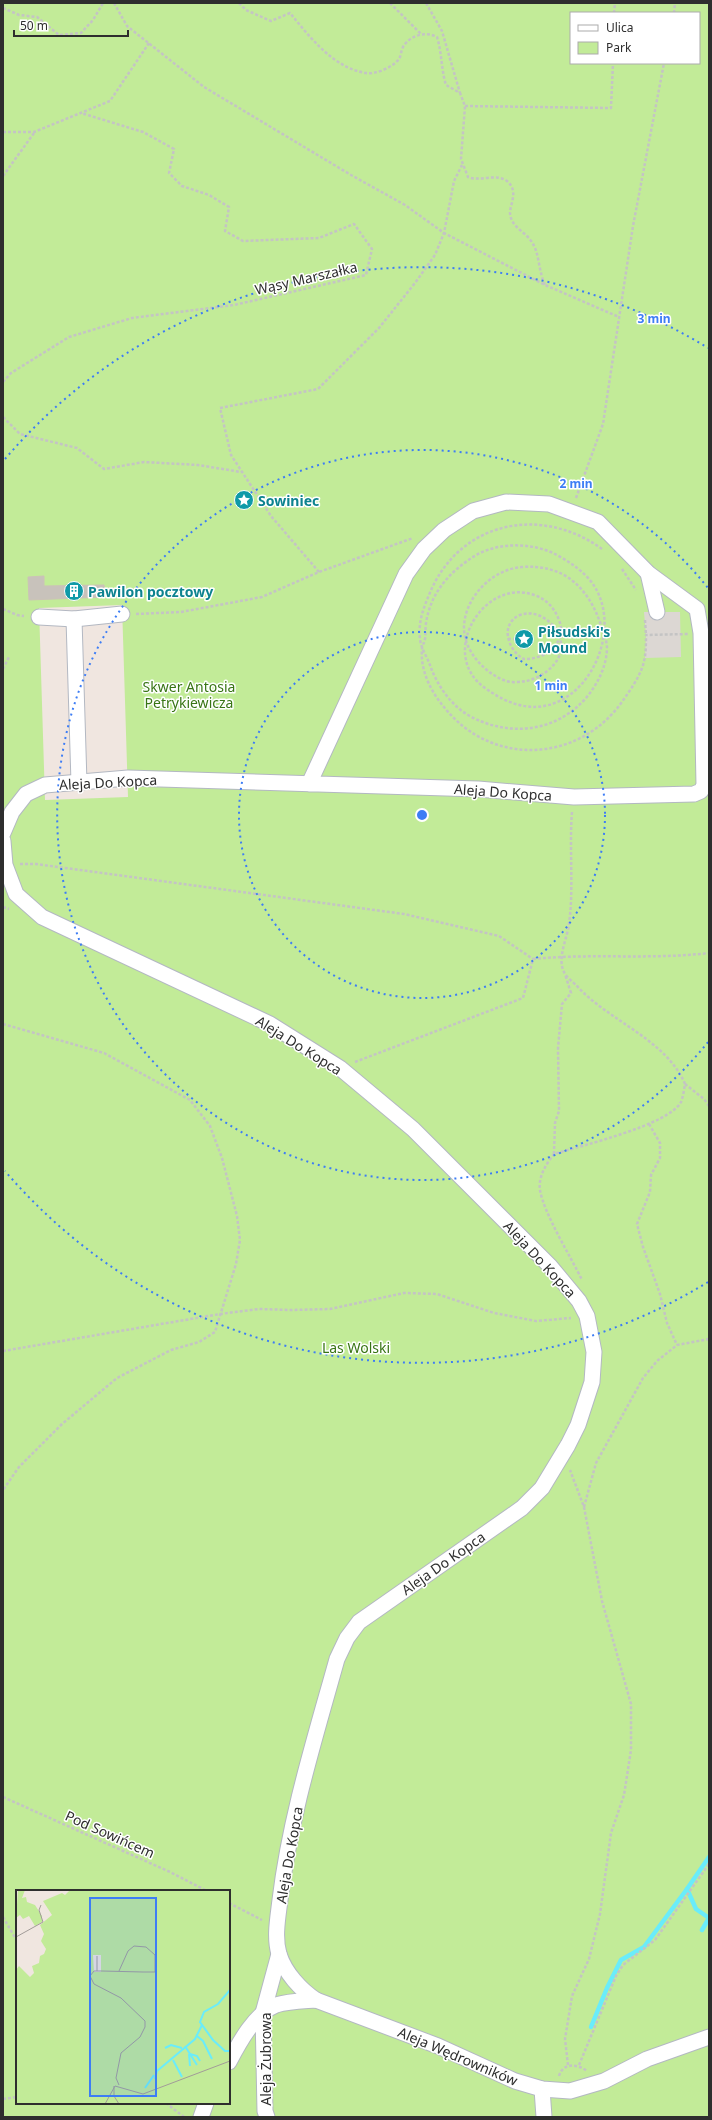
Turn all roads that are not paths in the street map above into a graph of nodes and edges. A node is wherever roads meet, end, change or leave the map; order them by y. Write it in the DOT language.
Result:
graph roads {
  1 [pos="648,573"];
  2 [pos="651,612"];
  3 [pos="126,613"];
  4 [pos="39,617"];
  5 [pos="74,619"];
  6 [pos="79,783"];
  7 [pos="309,784"];
  8 [pos="3,833"];
  9 [pos="3,841"];
  10 [pos="279,1954"];
  11 [pos="316,2000"];
  12 [pos="263,2013"];
  13 [pos="709,2037"];
  14 [pos="230,2060"];
  15 [pos="542,2089"];
  16 [pos="206,2104"];
  17 [pos="201,2117"];
  18 [pos="267,2117"];
  19 [pos="544,2117"];
  1 -- 2 [label="street"];
  1 -- 7 [label="street"];
  1 -- 7 [label="street, Aleja Do Kopca"];
  3 -- 5 [label="street"];
  4 -- 5 [label="street"];
  5 -- 6 [label="street"];
  6 -- 7 [label="street, Aleja Do Kopca"];
  6 -- 8 [label="street, Aleja Do Kopca"];
  9 -- 10 [label="street, Aleja Do Kopca"];
  10 -- 11 [label="street, Aleja Do Kopca"];
  10 -- 12 [label="street, Aleja Żubrowa"];
  11 -- 12 [label="street, Aleja Wędrowników"];
  11 -- 15 [label="street, Aleja Wędrowników"];
  12 -- 14 [label="street, Aleja Wędrowników"];
  12 -- 18 [label="street, Aleja Żubrowa"];
  13 -- 15 [label="street, Aleja Wędrowników"];
  15 -- 19 [label="street"];
  16 -- 17 [label="street"];
}
